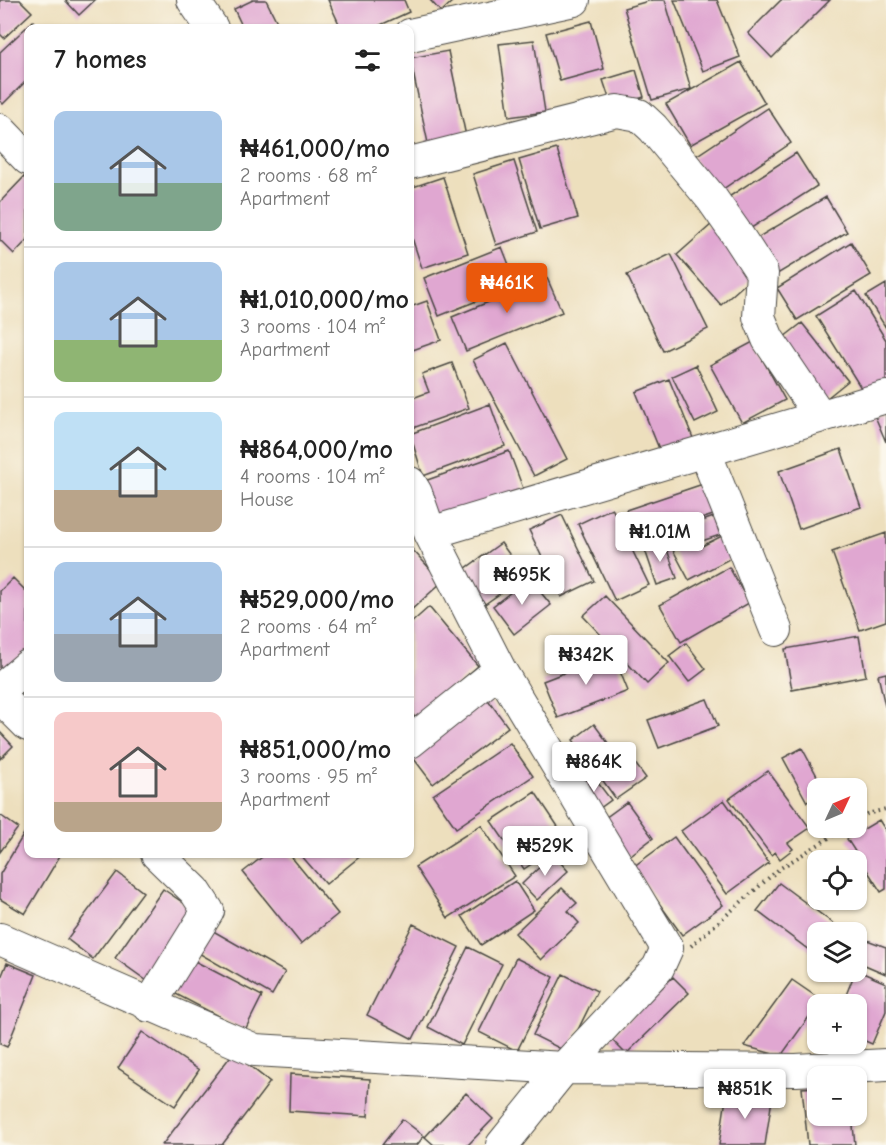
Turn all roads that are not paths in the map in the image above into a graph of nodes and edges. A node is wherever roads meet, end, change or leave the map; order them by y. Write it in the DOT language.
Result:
graph roads {
  1 [pos="193,0"];
  2 [pos="574,0"];
  3 [pos="209,24"];
  4 [pos="414,34"];
  5 [pos="0,130"];
  6 [pos="24,155"];
  7 [pos="414,163"];
  8 [pos="886,397"];
  9 [pos="820,416"];
  10 [pos="705,452"];
  11 [pos="414,490"];
  12 [pos="430,533"];
  13 [pos="776,630"];
  14 [pos="24,669"];
  15 [pos="500,670"];
  16 [pos="0,690"];
  17 [pos="0,697"];
  18 [pos="24,722"];
  19 [pos="414,739"];
  20 [pos="162,858"];
  21 [pos="0,939"];
  22 [pos="149,1006"];
  23 [pos="886,1065"];
  24 [pos="564,1068"];
  25 [pos="502,1145"];
  1 -- 3 [label="street"];
  2 -- 4 [label="street"];
  5 -- 6 [label="street"];
  7 -- 9 [label="street"];
  8 -- 9 [label="street"];
  9 -- 10 [label="street"];
  10 -- 12 [label="street"];
  10 -- 13 [label="street"];
  11 -- 12 [label="street"];
  12 -- 15 [label="street"];
  14 -- 16 [label="street"];
  15 -- 19 [label="street"];
  15 -- 24 [label="street"];
  17 -- 18 [label="street"];
  20 -- 22 [label="street"];
  21 -- 22 [label="street"];
  22 -- 24 [label="street"];
  23 -- 24 [label="street"];
  24 -- 25 [label="street"];
}
